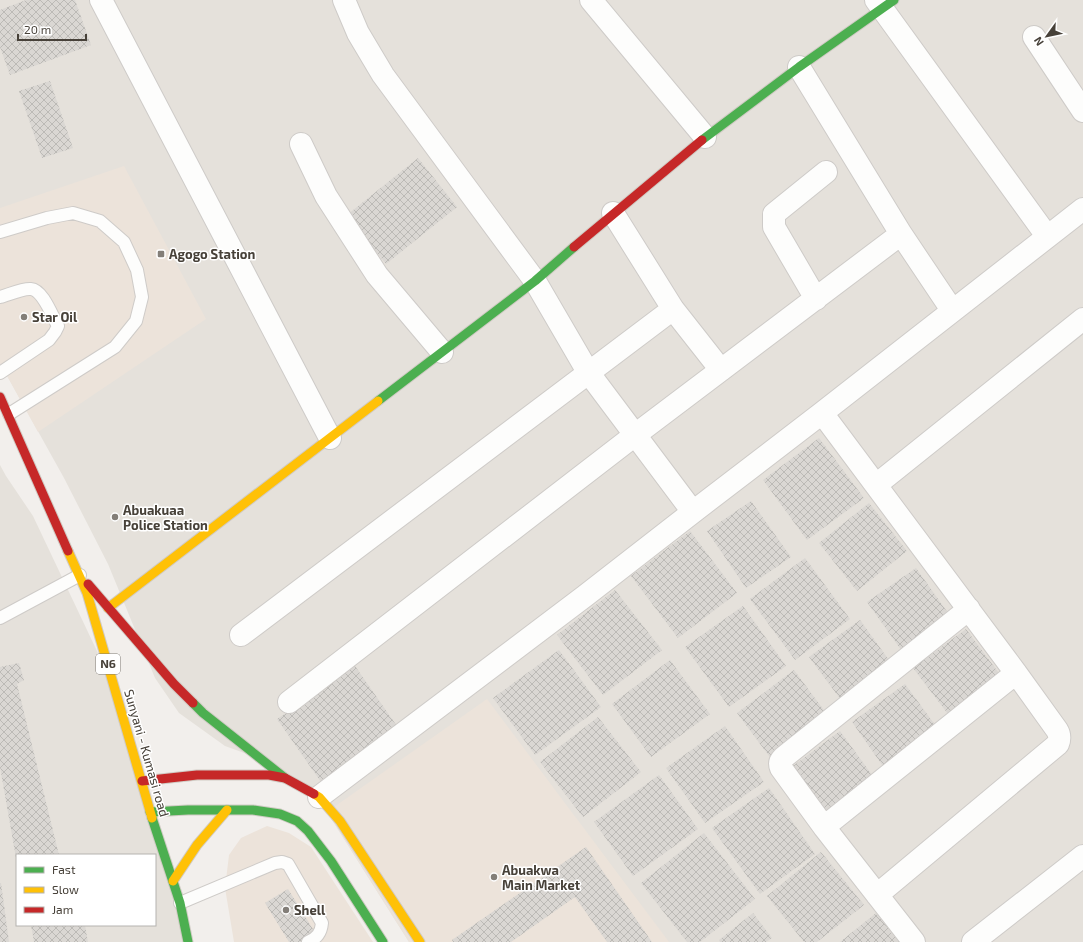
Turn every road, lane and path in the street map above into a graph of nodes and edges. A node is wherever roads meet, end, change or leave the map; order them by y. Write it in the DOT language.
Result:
graph roads {
  1 [pos="100,0"];
  2 [pos="344,0"];
  3 [pos="591,0"];
  4 [pos="884,3"];
  5 [pos="1034,37"];
  6 [pos="799,67"];
  7 [pos="1083,111"];
  8 [pos="705,137"];
  9 [pos="301,144"];
  10 [pos="826,172"];
  11 [pos="1083,209"];
  12 [pos="613,213"];
  13 [pos="0,232"];
  14 [pos="901,234"];
  15 [pos="1047,236"];
  16 [pos="535,281"];
  17 [pos="0,297"];
  18 [pos="816,298"];
  19 [pos="673,309"];
  20 [pos="952,310"];
  21 [pos="1083,319"];
  22 [pos="442,352"];
  23 [pos="721,370"];
  24 [pos="588,372"];
  25 [pos="0,373"];
  26 [pos="0,397"];
  27 [pos="822,413"];
  28 [pos="9,414"];
  29 [pos="635,435"];
  30 [pos="330,438"];
  31 [pos="876,486"];
  32 [pos="693,512"];
  33 [pos="80,575"];
  34 [pos="108,608"];
  35 [pos="968,609"];
  36 [pos="0,618"];
  37 [pos="241,635"];
  38 [pos="1016,673"];
  39 [pos="289,702"];
  40 [pos="285,778"];
  41 [pos="142,781"];
  42 [pos="319,797"];
  43 [pos="227,810"];
  44 [pos="150,812"];
  45 [pos="824,827"];
  46 [pos="1083,856"];
  47 [pos="173,881"];
  48 [pos="877,895"];
  49 [pos="180,903"];
  50 [pos="188,942"];
  51 [pos="308,942"];
  52 [pos="383,942"];
  53 [pos="420,942"];
  54 [pos="914,942"];
  55 [pos="973,942"];
  1 -- 30 [label="street"];
  2 -- 16 [label="street"];
  3 -- 8 [label="street"];
  4 -- 6 [label="main road"];
  4 -- 15 [label="street"];
  5 -- 7 [label="street"];
  6 -- 8 [label="main road"];
  6 -- 14 [label="street"];
  8 -- 12 [label="main road"];
  9 -- 22 [label="street"];
  10 -- 18 [label="street"];
  11 -- 15 [label="street"];
  12 -- 16 [label="main road"];
  12 -- 19 [label="street"];
  13 -- 28 [label="lane"];
  14 -- 18 [label="street"];
  14 -- 20 [label="street"];
  15 -- 20 [label="street"];
  16 -- 22 [label="main road"];
  16 -- 24 [label="street"];
  17 -- 25 [label="lane"];
  18 -- 23 [label="street"];
  19 -- 23 [label="street"];
  19 -- 24 [label="street"];
  20 -- 27 [label="street"];
  21 -- 31 [label="street"];
  22 -- 30 [label="main road"];
  23 -- 29 [label="street"];
  24 -- 29 [label="street"];
  24 -- 37 [label="street"];
  26 -- 28 [label="main road, Sunyani - Kumasi road / N6"];
  27 -- 31 [label="street"];
  27 -- 32 [label="street"];
  28 -- 33 [label="main road, Sunyani - Kumasi road / N6"];
  29 -- 32 [label="street"];
  29 -- 39 [label="street"];
  30 -- 34 [label="main road"];
  31 -- 35 [label="street"];
  32 -- 42 [label="street"];
  33 -- 34 [label="main road"];
  33 -- 36 [label="lane"];
  33 -- 41 [label="main road, Sunyani - Kumasi road / N6"];
  34 -- 40 [label="main road"];
  35 -- 38 [label="street"];
  35 -- 45 [label="street"];
  38 -- 45 [label="street"];
  38 -- 48 [label="street"];
  40 -- 41 [label="main road"];
  40 -- 42 [label="main road"];
  41 -- 44 [label="main road, Sunyani - Kumasi road / N6"];
  42 -- 53 [label="main road"];
  43 -- 44 [label="main road"];
  43 -- 47 [label="main road"];
  43 -- 52 [label="main road"];
  44 -- 47 [label="main road, Sunyani - Kumasi road / N6"];
  45 -- 48 [label="street"];
  46 -- 55 [label="street"];
  47 -- 49 [label="main road, Sunyani - Kumasi road / N6"];
  48 -- 54 [label="street"];
  49 -- 50 [label="main road, Sunyani - Kumasi road / N6"];
  49 -- 51 [label="lane"];
}
